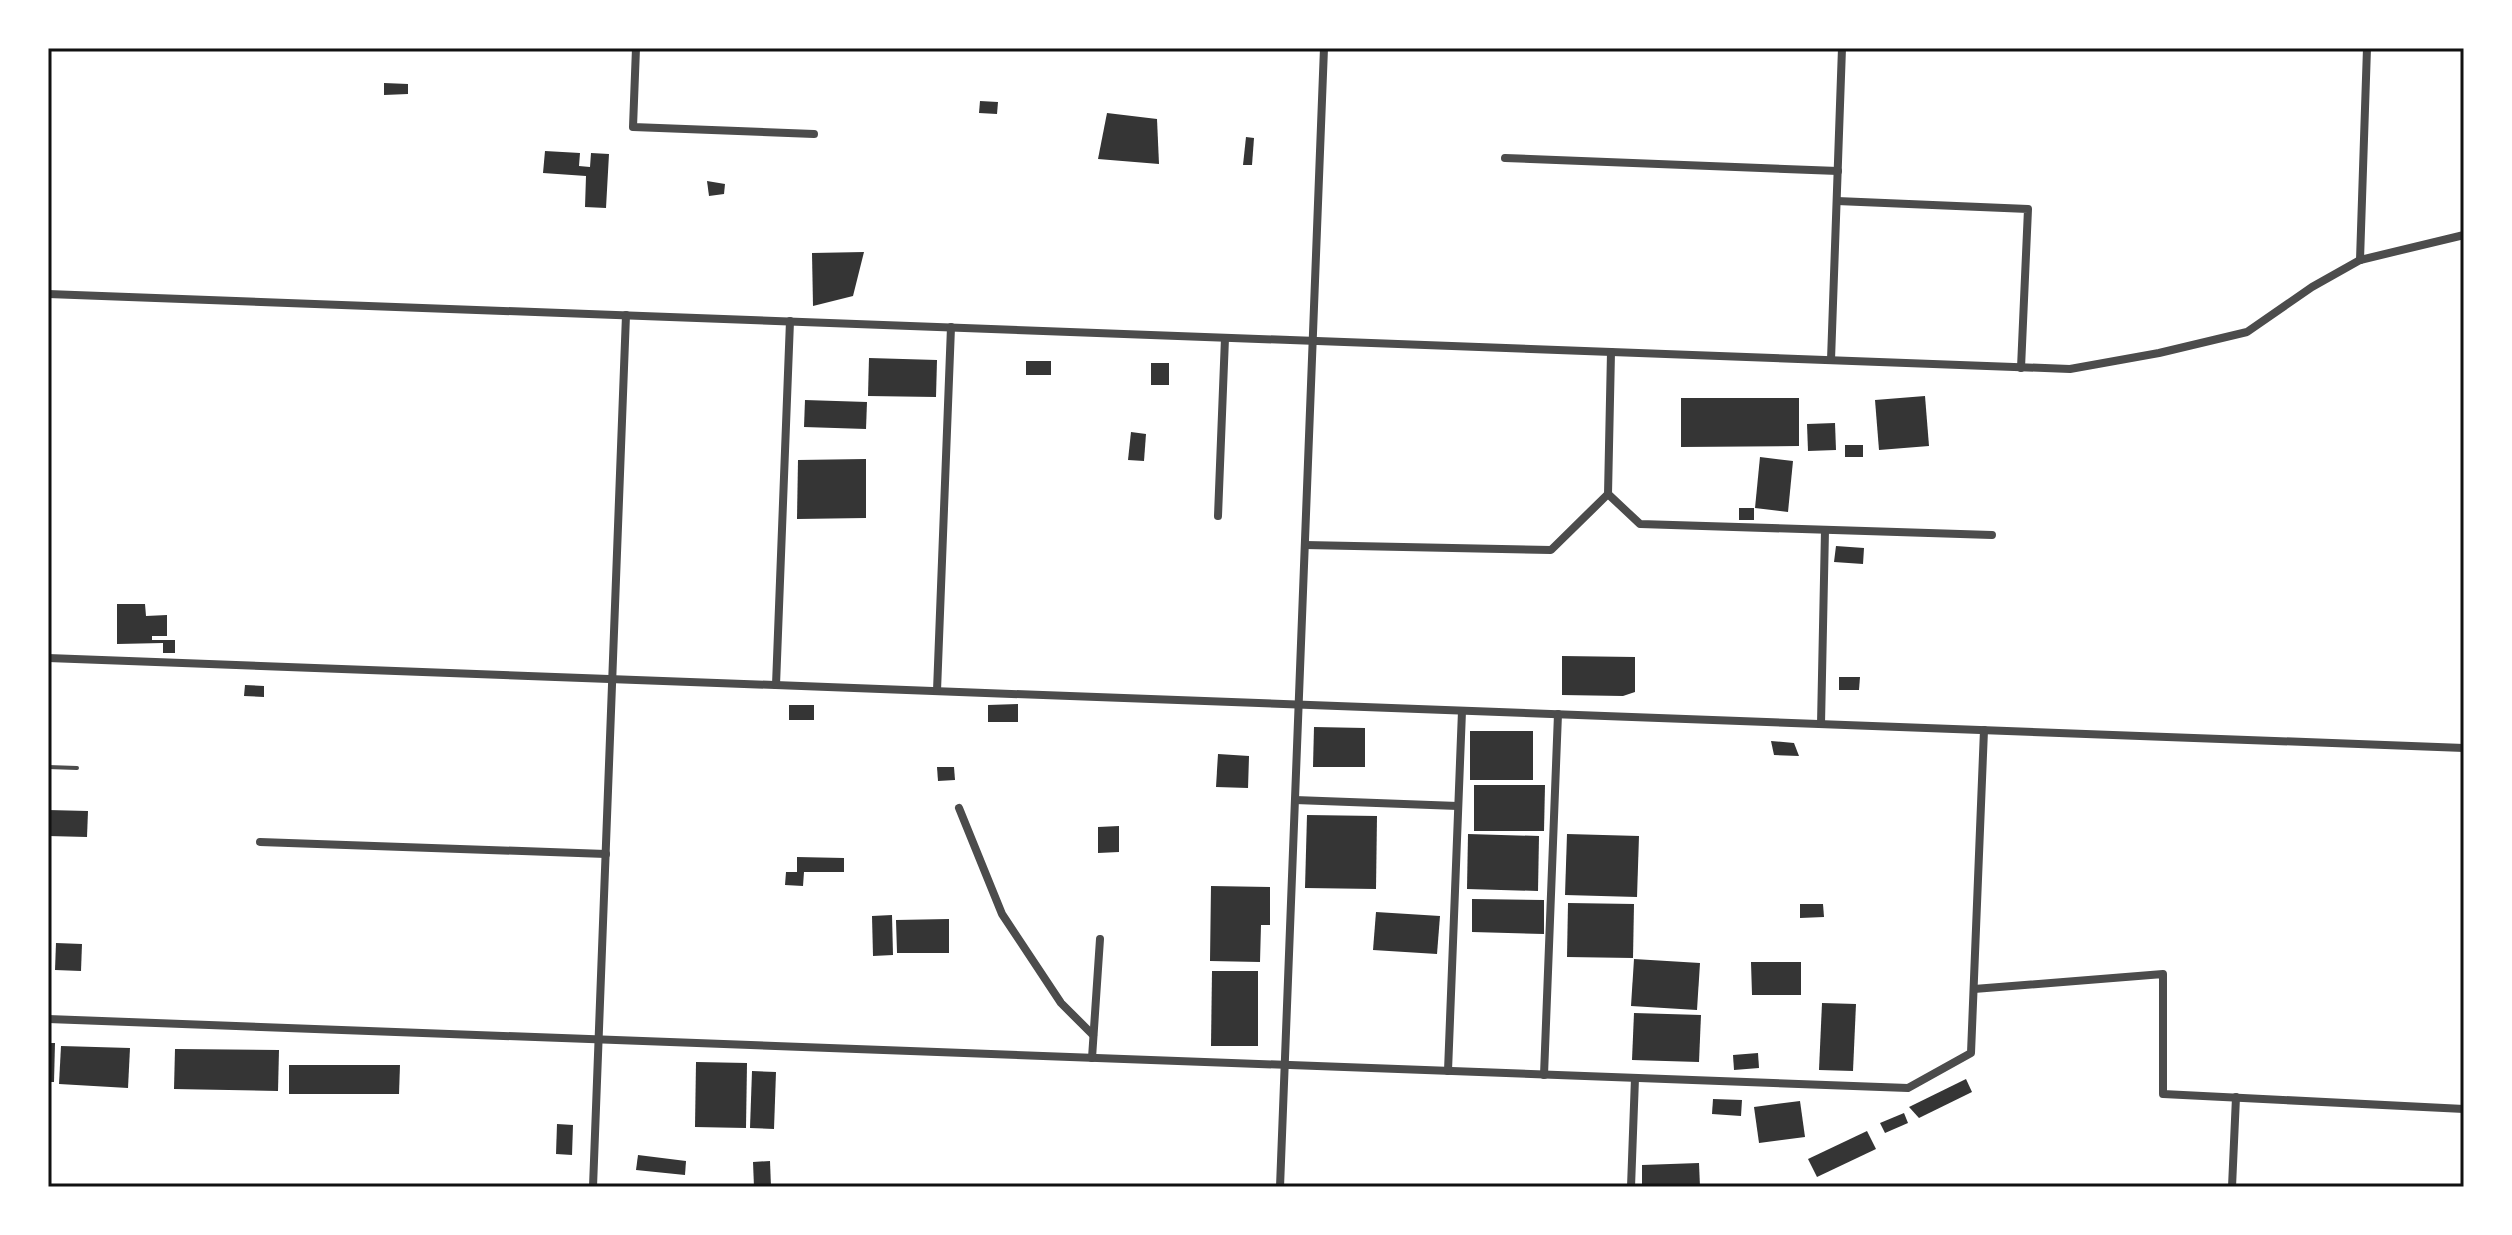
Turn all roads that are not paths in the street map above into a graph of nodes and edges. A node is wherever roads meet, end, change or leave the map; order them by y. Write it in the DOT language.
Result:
graph roads {
  1 [pos="636,48"];
  2 [pos="1324,48"];
  3 [pos="1842,48"];
  4 [pos="2367,48"];
  5 [pos="814,134"];
  6 [pos="1505,158"];
  7 [pos="1838,171"];
  8 [pos="1837,201"];
  9 [pos="2464,235"];
  10 [pos="2360,260"];
  11 [pos="48,294"];
  12 [pos="626,315"];
  13 [pos="790,321"];
  14 [pos="951,327"];
  15 [pos="1225,338"];
  16 [pos="1312,341"];
  17 [pos="1611,352"];
  18 [pos="1831,360"];
  19 [pos="2021,368"];
  20 [pos="1608,494"];
  21 [pos="1218,516"];
  22 [pos="1825,530"];
  23 [pos="1992,535"];
  24 [pos="1305,545"];
  25 [pos="48,658"];
  26 [pos="612,679"];
  27 [pos="776,685"];
  28 [pos="937,691"];
  29 [pos="1298,705"];
  30 [pos="1462,711"];
  31 [pos="1558,714"];
  32 [pos="1821,724"];
  33 [pos="1984,730"];
  34 [pos="2464,748"];
  35 [pos="48,767"];
  36 [pos="77,768"];
  37 [pos="1295,800"];
  38 [pos="1458,806"];
  39 [pos="959,808"];
  40 [pos="260,842"];
  41 [pos="606,854"];
  42 [pos="1100,939"];
  43 [pos="1974,989"];
  44 [pos="48,1019"];
  45 [pos="1093,1035"];
  46 [pos="598,1040"];
  47 [pos="1092,1058"];
  48 [pos="1285,1065"];
  49 [pos="1448,1071"];
  50 [pos="1544,1075"];
  51 [pos="1635,1078"];
  52 [pos="2236,1097"];
  53 [pos="2464,1109"];
  54 [pos="593,1187"];
  55 [pos="1280,1187"];
  56 [pos="1631,1187"];
  57 [pos="2232,1187"];
  1 -- 5 [label="street"];
  2 -- 16 [label="street"];
  3 -- 7 [label="street"];
  4 -- 10 [label="street"];
  6 -- 7 [label="street"];
  7 -- 8 [label="street"];
  8 -- 18 [label="street"];
  8 -- 19 [label="street"];
  9 -- 10 [label="street"];
  10 -- 19 [label="street"];
  11 -- 12 [label="street"];
  12 -- 13 [label="street"];
  12 -- 26 [label="street"];
  13 -- 14 [label="street"];
  13 -- 27 [label="street"];
  14 -- 15 [label="street"];
  14 -- 28 [label="street"];
  15 -- 16 [label="street"];
  15 -- 21 [label="street"];
  16 -- 17 [label="street"];
  16 -- 24 [label="street"];
  17 -- 18 [label="street"];
  17 -- 20 [label="street"];
  18 -- 19 [label="street"];
  20 -- 22 [label="street"];
  20 -- 24 [label="street"];
  22 -- 23 [label="street"];
  22 -- 32 [label="street"];
  24 -- 29 [label="street"];
  25 -- 26 [label="street"];
  26 -- 27 [label="street"];
  26 -- 41 [label="street"];
  27 -- 28 [label="street"];
  28 -- 29 [label="street"];
  29 -- 30 [label="street"];
  29 -- 37 [label="street"];
  30 -- 31 [label="street"];
  30 -- 38 [label="street"];
  31 -- 32 [label="street"];
  31 -- 50 [label="street"];
  32 -- 33 [label="street"];
  33 -- 34 [label="street"];
  33 -- 43 [label="street"];
  35 -- 36 [label="lane"];
  37 -- 38 [label="street"];
  37 -- 48 [label="street"];
  38 -- 49 [label="street"];
  39 -- 45 [label="street"];
  40 -- 41 [label="street"];
  41 -- 46 [label="street"];
  42 -- 45 [label="street"];
  43 -- 51 [label="street"];
  43 -- 52 [label="street"];
  44 -- 46 [label="street"];
  45 -- 47 [label="street"];
  46 -- 47 [label="street"];
  46 -- 54 [label="street"];
  47 -- 48 [label="street"];
  48 -- 49 [label="street"];
  48 -- 55 [label="street"];
  49 -- 50 [label="street"];
  50 -- 51 [label="street"];
  51 -- 56 [label="street"];
  52 -- 53 [label="street"];
  52 -- 57 [label="street"];
}
